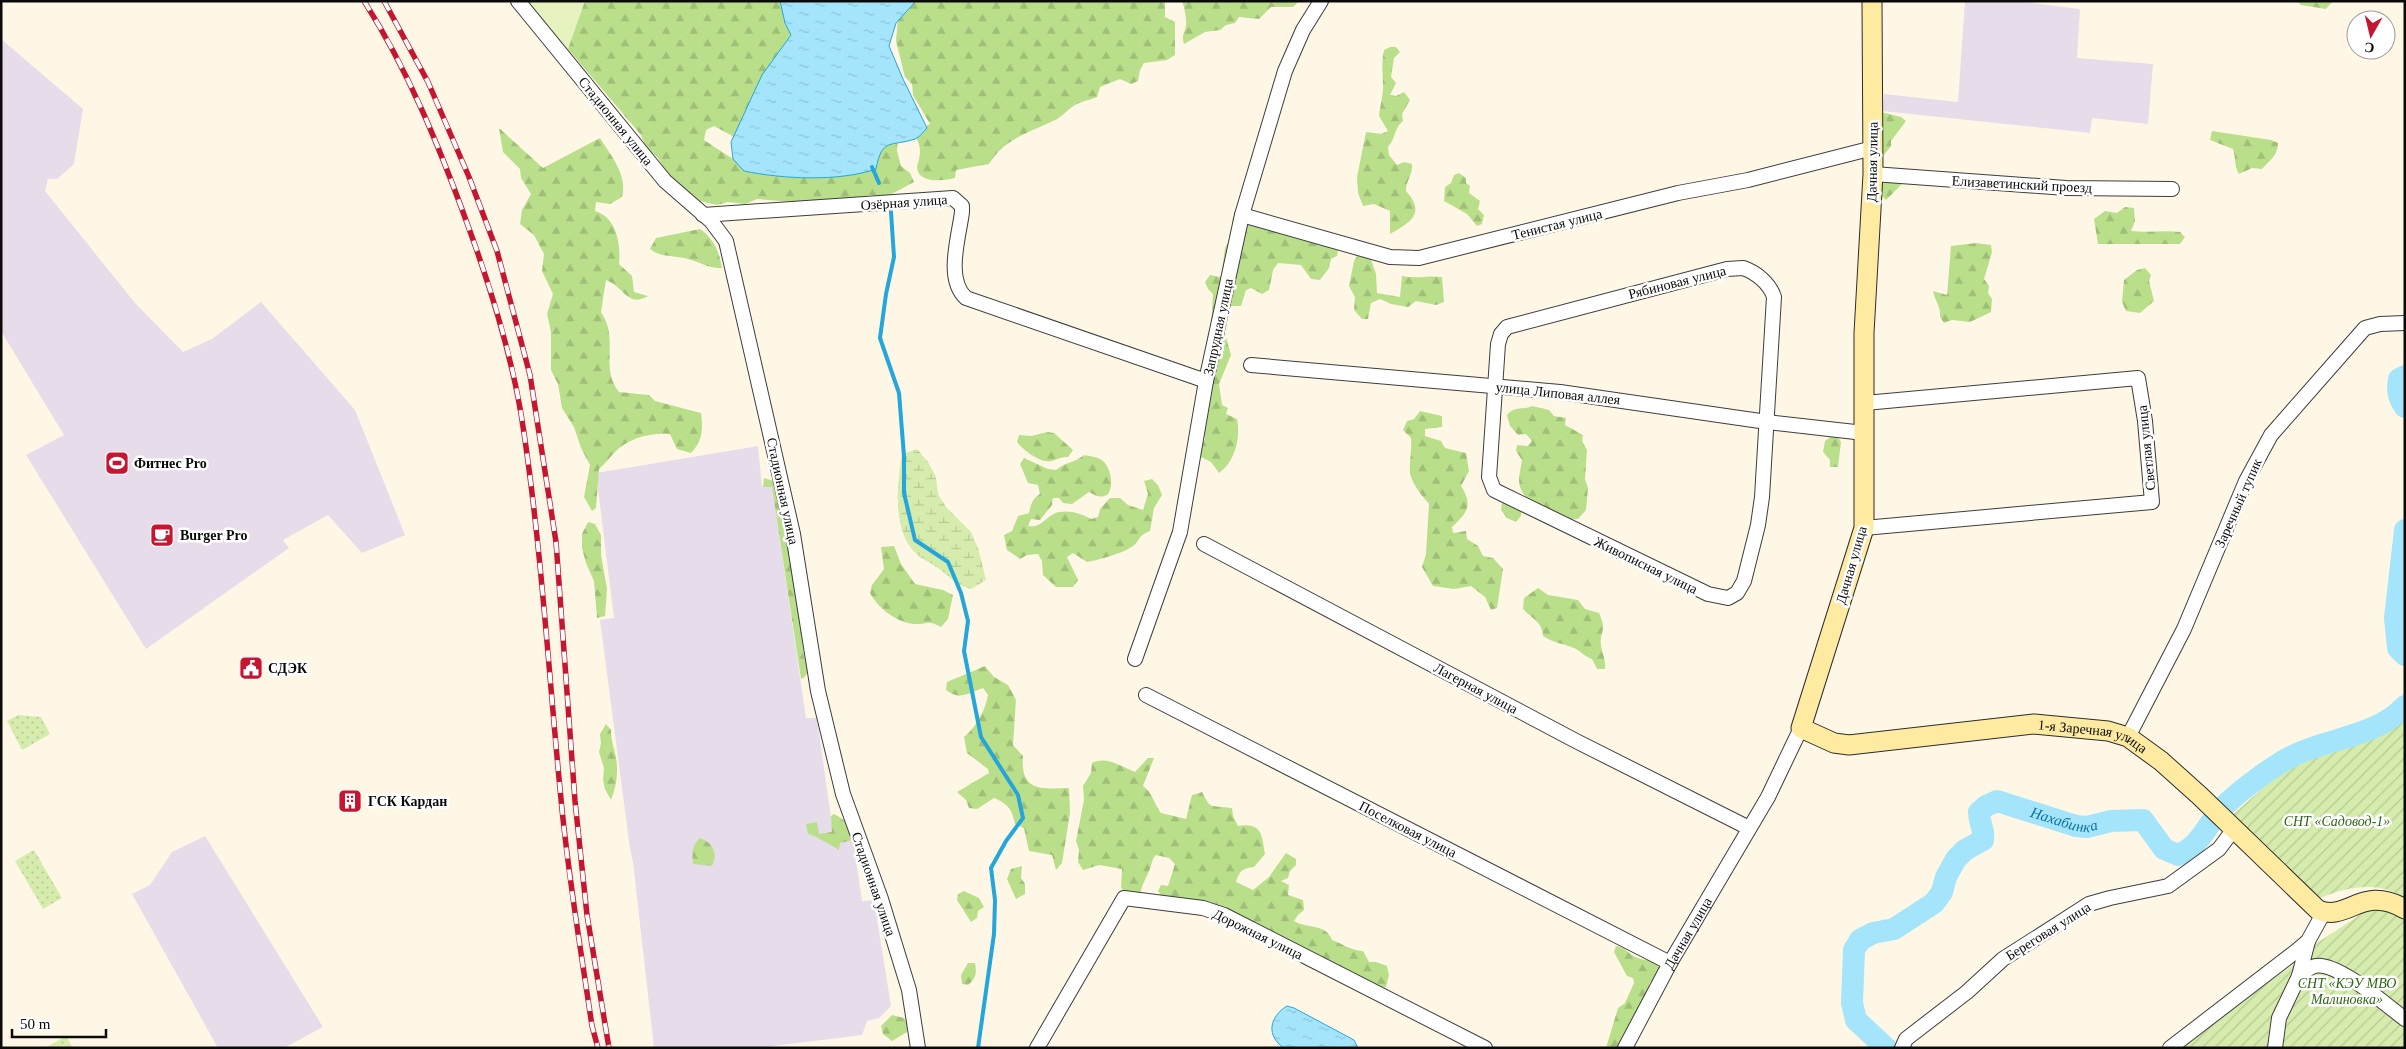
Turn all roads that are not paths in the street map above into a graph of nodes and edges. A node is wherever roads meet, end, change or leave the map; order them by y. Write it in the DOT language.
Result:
graph roads {
  1 [pos="518,1"];
  2 [pos="1321,1"];
  3 [pos="1872,1"];
  4 [pos="1873,148"];
  5 [pos="1873,174"];
  6 [pos="2172,189"];
  7 [pos="1242,215"];
  8 [pos="703,216"];
  9 [pos="2405,323"];
  10 [pos="1251,365"];
  11 [pos="1206,381"];
  12 [pos="1495,386"];
  13 [pos="1865,403"];
  14 [pos="1768,422"];
  15 [pos="1864,433"];
  16 [pos="1864,528"];
  17 [pos="1204,544"];
  18 [pos="1135,659"];
  19 [pos="1146,695"];
  20 [pos="1801,728"];
  21 [pos="2128,737"];
  22 [pos="2231,826"];
  23 [pos="1749,828"];
  24 [pos="2405,909"];
  25 [pos="2324,912"];
  26 [pos="2308,941"];
  27 [pos="1670,962"];
  28 [pos="2298,976"];
  29 [pos="2405,1019"];
  30 [pos="918,1048"];
  31 [pos="1037,1048"];
  32 [pos="1485,1048"];
  33 [pos="1625,1048"];
  34 [pos="1902,1048"];
  35 [pos="2170,1048"];
  36 [pos="2275,1048"];
  1 -- 8 [label="street, Стадионная улица"];
  2 -- 7 [label="street, Запрудная улица"];
  3 -- 4 [label="street, Дачная улица"];
  4 -- 5 [label="street, Дачная улица"];
  4 -- 7 [label="street, Тенистая улица"];
  5 -- 6 [label="street, Елизаветинский проезд"];
  5 -- 13 [label="street, Дачная улица"];
  7 -- 11 [label="street, Запрудная улица"];
  8 -- 11 [label="street, Озёрная улица"];
  8 -- 30 [label="street, Стадионная улица"];
  9 -- 21 [label="street, Заречный тупик"];
  10 -- 12 [label="street, улица Липовая аллея"];
  11 -- 18 [label="street, Запрудная улица"];
  12 -- 14 [label="street, улица Липовая аллея"];
  12 -- 14 [label="street, Рябиновая улица"];
  12 -- 14 [label="street, Живописная улица"];
  13 -- 15 [label="street, Дачная улица"];
  13 -- 16 [label="street, Светлая улица"];
  14 -- 15 [label="street, улица Липовая аллея"];
  15 -- 16 [label="street, Дачная улица"];
  16 -- 20 [label="street, Дачная улица"];
  17 -- 23 [label="street, Лагерная улица"];
  19 -- 27 [label="street, Поселковая улица"];
  20 -- 21 [label="street, 1-я Заречная улица"];
  20 -- 23 [label="street, Дачная улица"];
  21 -- 22 [label="street, 1-я Заречная улица"];
  22 -- 25 [label="street, 1-я Заречная улица"];
  22 -- 34 [label="street, Береговая улица"];
  23 -- 27 [label="street, Дачная улица"];
  24 -- 25 [label="street"];
  25 -- 26 [label="street"];
  26 -- 28 [label="street"];
  26 -- 35 [label="street"];
  27 -- 33 [label="street, Дачная улица"];
  28 -- 29 [label="street"];
  28 -- 36 [label="street"];
  31 -- 32 [label="street, Дорожная улица"];
}
